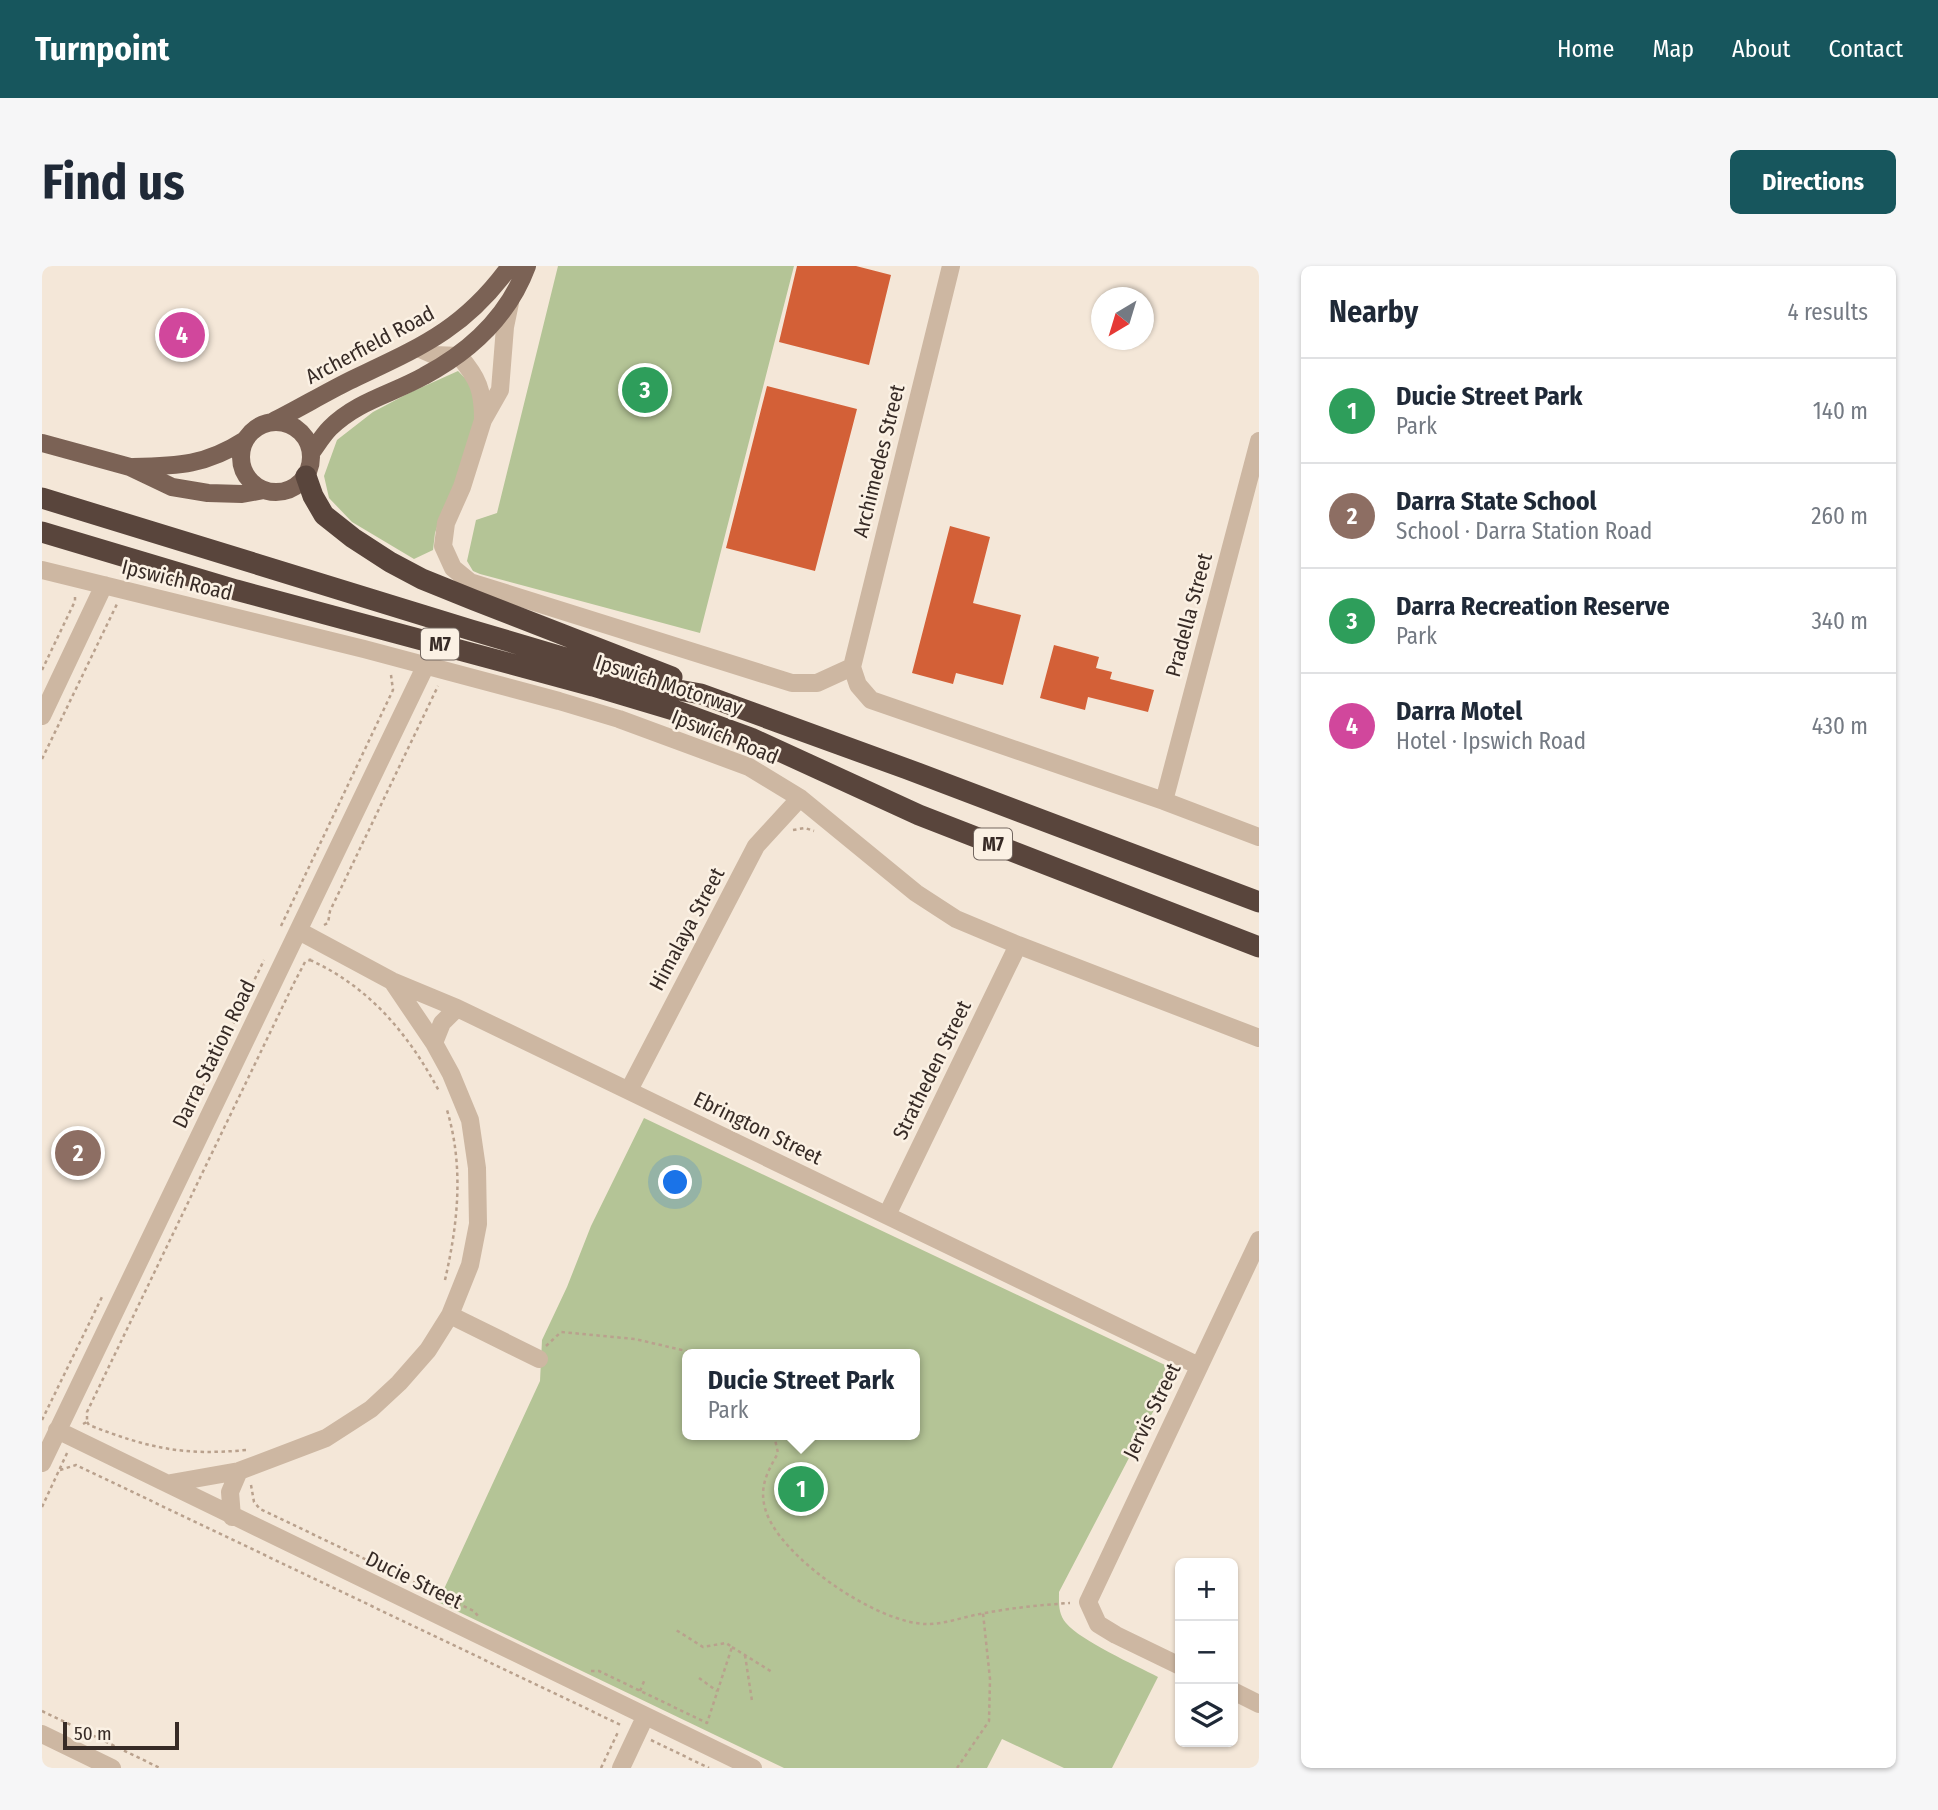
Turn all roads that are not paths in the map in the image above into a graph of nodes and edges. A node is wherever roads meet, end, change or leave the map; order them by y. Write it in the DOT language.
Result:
graph roads {
  1 [pos="510,266"];
  2 [pos="527,266"];
  3 [pos="951,266"];
  4 [pos="510,303"];
  5 [pos="418,348"];
  6 [pos="459,356"];
  7 [pos="483,420"];
  8 [pos="272,422"];
  9 [pos="245,440"];
  10 [pos="1259,441"];
  11 [pos="42,443"];
  12 [pos="311,453"];
  13 [pos="130,467"];
  14 [pos="306,476"];
  15 [pos="264,490"];
  16 [pos="42,498"];
  17 [pos="42,532"];
  18 [pos="42,570"];
  19 [pos="104,585"];
  20 [pos="426,665"];
  21 [pos="852,667"];
  22 [pos="701,694"];
  23 [pos="42,716"];
  24 [pos="800,798"];
  25 [pos="1164,801"];
  26 [pos="1259,837"];
  27 [pos="1259,902"];
  28 [pos="1210,929"];
  29 [pos="299,931"];
  30 [pos="1018,945"];
  31 [pos="1259,947"];
  32 [pos="1259,962"];
  33 [pos="392,981"];
  34 [pos="457,1008"];
  35 [pos="1259,1038"];
  36 [pos="434,1044"];
  37 [pos="629,1090"];
  38 [pos="887,1214"];
  39 [pos="1259,1240"];
  40 [pos="450,1315"];
  41 [pos="538,1359"];
  42 [pos="1199,1366"];
  43 [pos="50,1425"];
  44 [pos="42,1463"];
  45 [pos="242,1470"];
  46 [pos="171,1483"];
  47 [pos="232,1517"];
  48 [pos="1175,1664"];
  49 [pos="1238,1694"];
  50 [pos="1259,1704"];
  51 [pos="635,1725"];
  52 [pos="42,1734"];
  53 [pos="78,1760"];
  54 [pos="112,1768"];
  55 [pos="621,1768"];
  56 [pos="753,1768"];
  1 -- 5 [label="main road, Archerfield Road"];
  2 -- 4 [label="main road"];
  3 -- 21 [label="street, Archimedes Street"];
  4 -- 6 [label="main road"];
  4 -- 7 [label="street"];
  5 -- 6 [label="street"];
  5 -- 8 [label="main road, Archerfield Road"];
  6 -- 7 [label="street"];
  6 -- 12 [label="main road"];
  7 -- 21 [label="street"];
  8 -- 9 [label="main road"];
  8 -- 12 [label="main road"];
  9 -- 13 [label="main road"];
  9 -- 15 [label="main road"];
  10 -- 25 [label="street, Pradella Street"];
  11 -- 13 [label="main road"];
  12 -- 14 [label="main road"];
  13 -- 15 [label="main road"];
  14 -- 15 [label="main road"];
  14 -- 22 [label="highway"];
  16 -- 22 [label="highway, Ipswich Motorway / M7"];
  17 -- 28 [label="highway, Ipswich Motorway / M7"];
  18 -- 19 [label="street, Ipswich Road"];
  19 -- 20 [label="street, Ipswich Road"];
  19 -- 23 [label="street"];
  20 -- 24 [label="street, Ipswich Road"];
  20 -- 29 [label="street, Darra Station Road"];
  21 -- 25 [label="street"];
  22 -- 27 [label="highway, Ipswich Motorway / M7"];
  24 -- 30 [label="street, Ipswich Road"];
  24 -- 37 [label="street, Himalaya Street"];
  25 -- 26 [label="street"];
  28 -- 31 [label="highway, Ipswich Motorway / M7"];
  28 -- 32 [label="highway"];
  29 -- 33 [label="street, Ebrington Street"];
  29 -- 43 [label="street, Darra Station Road"];
  30 -- 35 [label="street, Ipswich Road"];
  30 -- 38 [label="street, Stratheden Street"];
  33 -- 34 [label="street, Ebrington Street"];
  33 -- 36 [label="street"];
  34 -- 36 [label="street"];
  34 -- 37 [label="street, Ebrington Street"];
  36 -- 40 [label="street"];
  37 -- 38 [label="street, Ebrington Street"];
  38 -- 42 [label="street, Ebrington Street"];
  39 -- 42 [label="street, Jervis Street"];
  40 -- 41 [label="street"];
  40 -- 45 [label="street"];
  42 -- 48 [label="street, Jervis Street"];
  43 -- 44 [label="street, Darra Station Road"];
  43 -- 46 [label="street, Ducie Street"];
  45 -- 46 [label="street"];
  45 -- 47 [label="street"];
  46 -- 47 [label="street, Ducie Street"];
  47 -- 51 [label="street, Ducie Street"];
  49 -- 50 [label="street"];
  51 -- 55 [label="street"];
  51 -- 56 [label="street, Ducie Street"];
  52 -- 53 [label="street"];
  53 -- 54 [label="street"];
}
